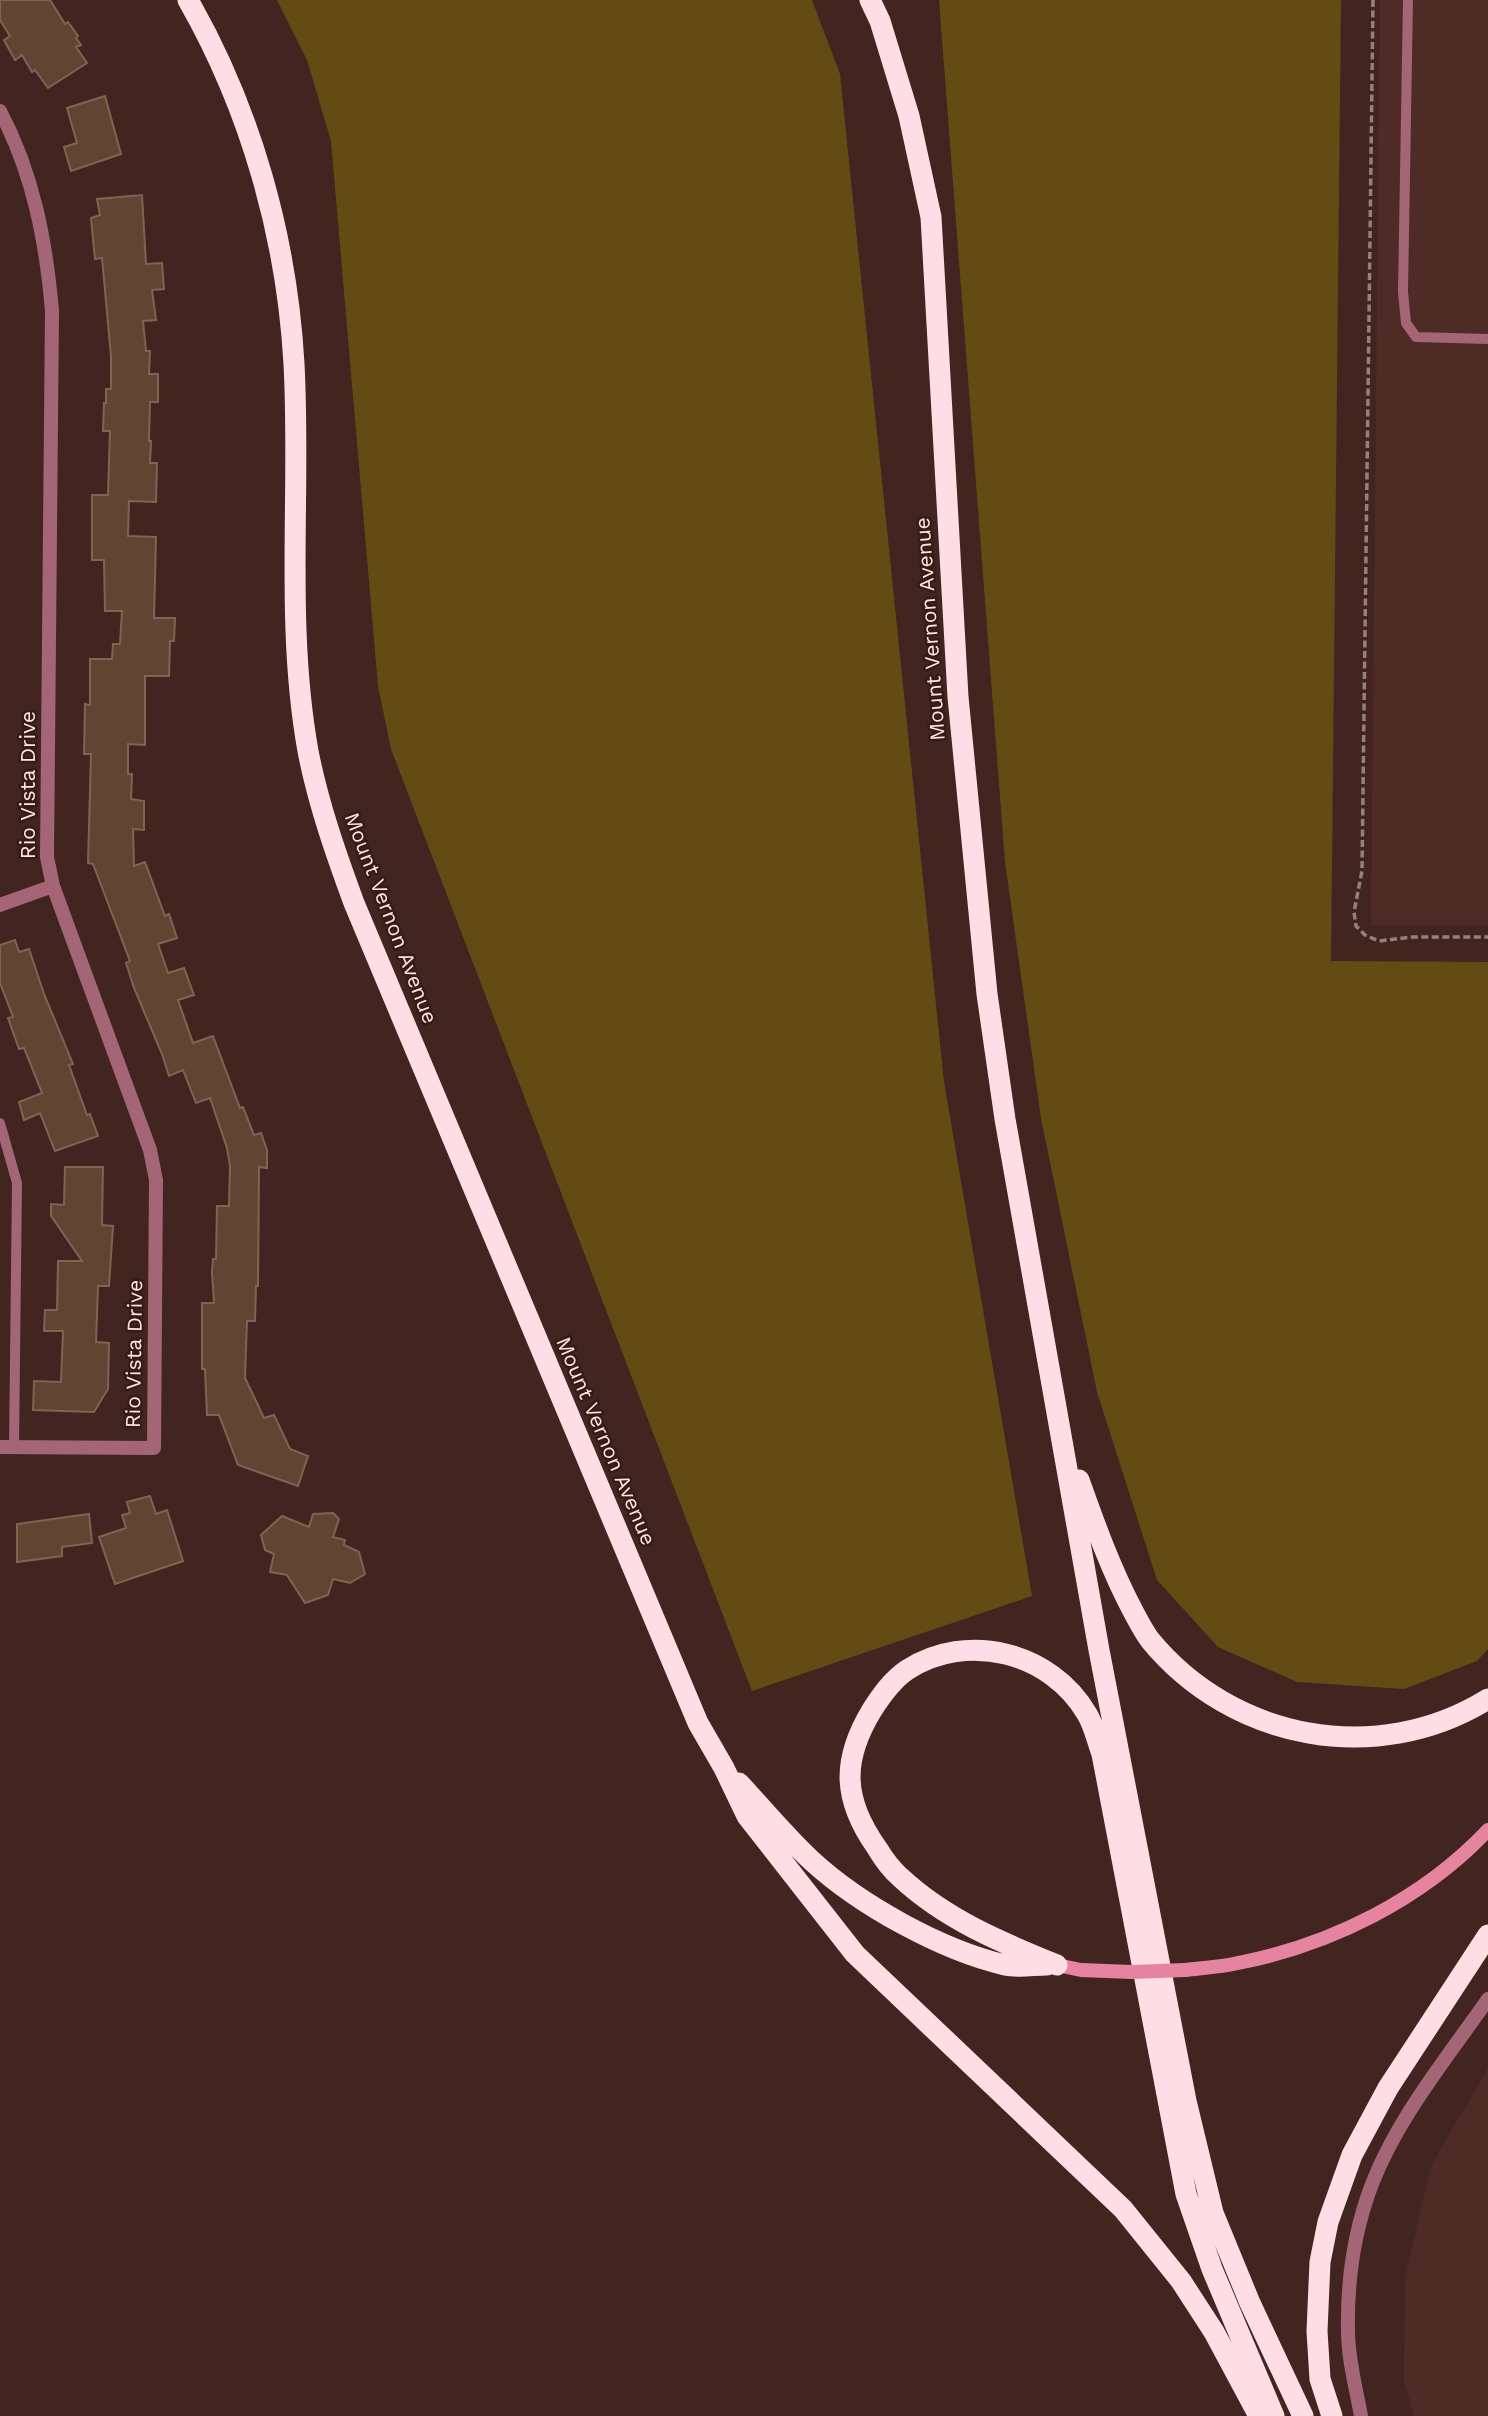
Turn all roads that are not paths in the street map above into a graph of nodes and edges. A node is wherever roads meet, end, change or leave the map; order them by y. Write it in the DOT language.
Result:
graph roads {
  1 [pos="188,0"];
  2 [pos="870,0"];
  3 [pos="1408,0"];
  4 [pos="0,111"];
  5 [pos="1488,339"];
  6 [pos="53,886"];
  7 [pos="0,905"];
  8 [pos="0,1123"];
  9 [pos="1031,1260"];
  10 [pos="7,1447"];
  11 [pos="1488,1699"];
  12 [pos="724,1768"];
  13 [pos="1488,1830"];
  14 [pos="1488,1935"];
  15 [pos="1056,1965"];
  16 [pos="1488,1999"];
  17 [pos="1259,2416"];
  18 [pos="1274,2416"];
  19 [pos="1303,2416"];
  20 [pos="1332,2416"];
  21 [pos="1361,2416"];
  1 -- 12 [label="highway, Mount Vernon Avenue"];
  2 -- 9 [label="highway, Mount Vernon Avenue"];
  3 -- 5 [label="lane"];
  4 -- 6 [label="street, Rio Vista Drive"];
  6 -- 7 [label="street"];
  6 -- 10 [label="street, Rio Vista Drive"];
  8 -- 10 [label="lane"];
  9 -- 11 [label="highway"];
  9 -- 19 [label="highway"];
  12 -- 15 [label="highway"];
  12 -- 17 [label="highway"];
  13 -- 15 [label="main road, bridge"];
  14 -- 20 [label="highway"];
  15 -- 18 [label="highway"];
  16 -- 21 [label="street"];
}
